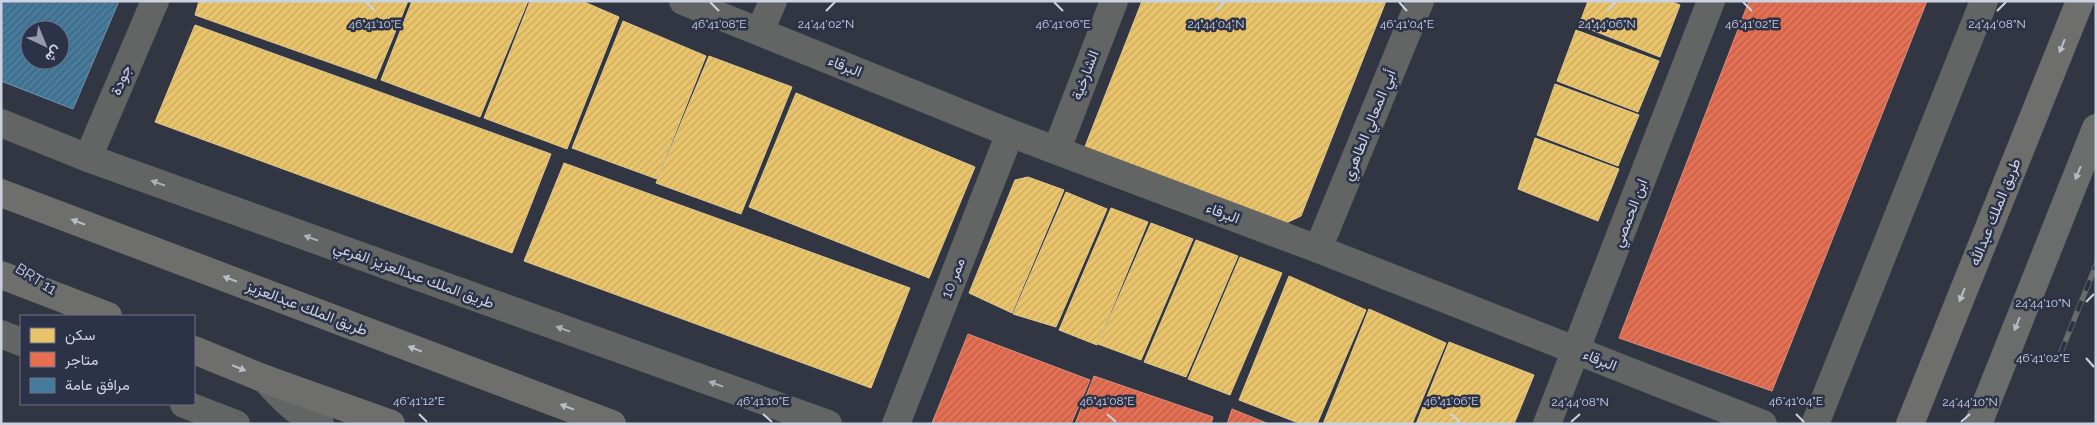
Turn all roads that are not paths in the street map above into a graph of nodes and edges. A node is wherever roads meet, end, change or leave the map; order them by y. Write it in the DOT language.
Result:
graph roads {
  1 [pos="155,1"];
  2 [pos="683,1"];
  3 [pos="773,1"];
  4 [pos="1114,1"];
  5 [pos="1420,1"];
  6 [pos="1711,1"];
  7 [pos="1984,1"];
  8 [pos="2080,1"];
  9 [pos="760,31"];
  10 [pos="1,123"];
  11 [pos="2096,128"];
  12 [pos="1010,133"];
  13 [pos="1057,149"];
  14 [pos="88,158"];
  15 [pos="1,193"];
  16 [pos="1318,249"];
  17 [pos="1,257"];
  18 [pos="1,275"];
  19 [pos="70,301"];
  20 [pos="105,315"];
  21 [pos="1,334"];
  22 [pos="20,342"];
  23 [pos="195,350"];
  24 [pos="1577,350"];
  25 [pos="265,378"];
  26 [pos="187,405"];
  27 [pos="236,424"];
  28 [pos="320,424"];
  29 [pos="391,424"];
  30 [pos="612,424"];
  31 [pos="828,424"];
  32 [pos="896,424"];
  33 [pos="1547,424"];
  34 [pos="1763,424"];
  35 [pos="1815,424"];
  36 [pos="1910,424"];
  37 [pos="1978,424"];
  1 -- 14 [label="street, جودة"];
  2 -- 9 [label="street, البرقاء"];
  3 -- 9 [label="street"];
  4 -- 13 [label="street, الشارخية"];
  5 -- 16 [label="street, أبي المعالي الطاهري"];
  6 -- 24 [label="street, ابن الحمصي"];
  7 -- 35 [label="street"];
  8 -- 36 [label="main road, طريق الملك عبدالله, one-way"];
  9 -- 12 [label="street, البرقاء"];
  10 -- 14 [label="street, طريق الملك عبدالعزيز الفرعي"];
  11 -- 37 [label="highway, one-way"];
  12 -- 13 [label="street, البرقاء"];
  12 -- 32 [label="street, ممر 10"];
  13 -- 16 [label="street, البرقاء"];
  31 -- 14 [label="street, طريق الملك عبدالعزيز الفرعي, one-way"];
  30 -- 15 [label="main road, طريق الملك عبدالعزيز, one-way"];
  16 -- 24 [label="street, البرقاء"];
  17 -- 19 [label="main road, BRT 11"];
  18 -- 19 [label="main road"];
  19 -- 20 [label="main road"];
  21 -- 22 [label="street"];
  23 -- 25 [label="main road, one-way"];
  24 -- 33 [label="street, ابن الحمصي"];
  24 -- 34 [label="street, البرقاء"];
  25 -- 28 [label="street"];
  25 -- 29 [label="main road"];
  26 -- 27 [label="street"];
}
